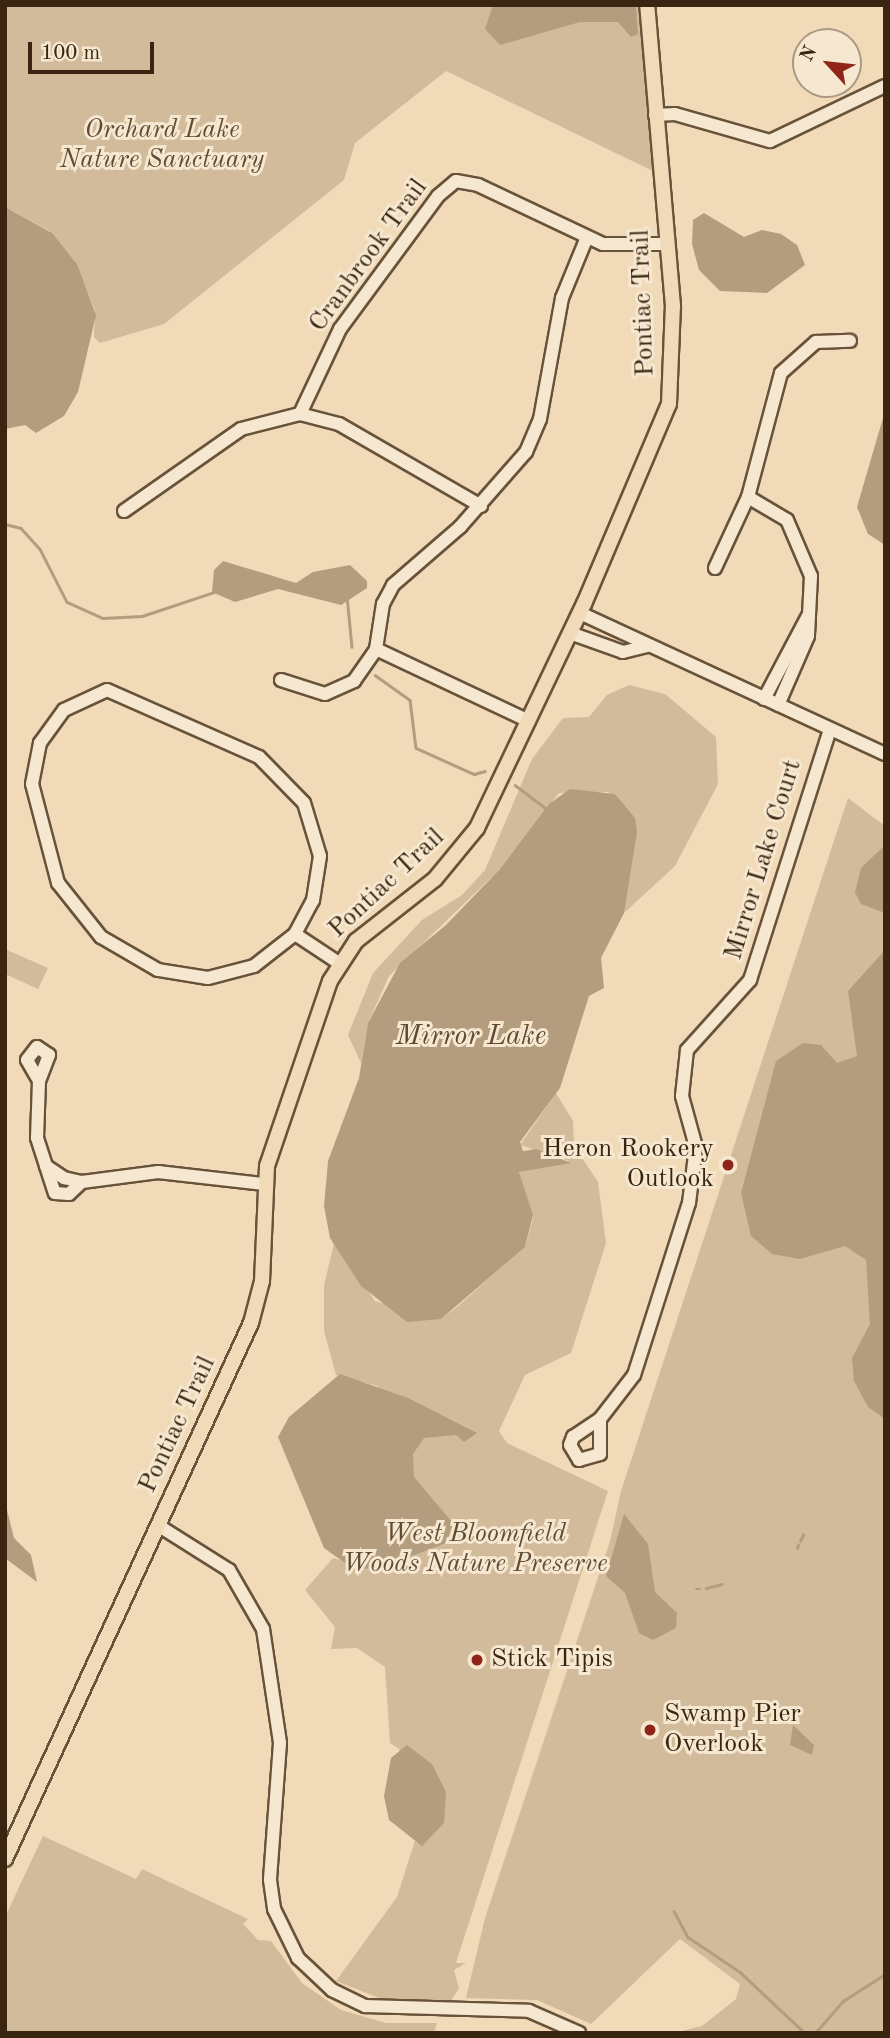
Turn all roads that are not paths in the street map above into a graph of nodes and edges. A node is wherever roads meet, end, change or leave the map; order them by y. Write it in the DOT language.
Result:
graph roads {
  1 [pos="647,5"];
  2 [pos="885,86"];
  3 [pos="655,115"];
  4 [pos="587,237"];
  5 [pos="667,244"];
  6 [pos="849,341"];
  7 [pos="300,414"];
  8 [pos="748,497"];
  9 [pos="481,506"];
  10 [pos="124,511"];
  11 [pos="715,568"];
  12 [pos="580,613"];
  13 [pos="808,616"];
  14 [pos="570,634"];
  15 [pos="647,646"];
  16 [pos="787,648"];
  17 [pos="376,649"];
  18 [pos="801,654"];
  19 [pos="281,680"];
  20 [pos="764,699"];
  21 [pos="778,705"];
  22 [pos="529,721"];
  23 [pos="830,729"];
  24 [pos="885,754"];
  25 [pos="295,934"];
  26 [pos="339,963"];
  27 [pos="39,1081"];
  28 [pos="264,1184"];
  29 [pos="600,1419"];
  30 [pos="159,1526"];
  31 [pos="5,1859"];
  32 [pos="579,2033"];
  1 -- 3 [label="main road, Pontiac Trail"];
  2 -- 3 [label="street"];
  3 -- 5 [label="main road, Pontiac Trail"];
  4 -- 5 [label="street, Cranbrook Trail"];
  4 -- 7 [label="street, Cranbrook Trail"];
  4 -- 9 [label="street"];
  5 -- 12 [label="main road, Pontiac Trail"];
  6 -- 8 [label="street"];
  7 -- 9 [label="street"];
  7 -- 10 [label="street"];
  8 -- 11 [label="street"];
  8 -- 13 [label="street"];
  9 -- 17 [label="street"];
  12 -- 14 [label="main road, Pontiac Trail"];
  12 -- 15 [label="street"];
  13 -- 16 [label="street"];
  13 -- 18 [label="street"];
  14 -- 15 [label="street"];
  14 -- 22 [label="main road, Pontiac Trail"];
  15 -- 20 [label="street"];
  16 -- 18 [label="street"];
  16 -- 20 [label="street"];
  17 -- 19 [label="street"];
  17 -- 22 [label="street"];
  18 -- 21 [label="street"];
  20 -- 21 [label="street"];
  21 -- 23 [label="street"];
  22 -- 26 [label="main road, Pontiac Trail"];
  23 -- 24 [label="street"];
  23 -- 29 [label="street, Mirror Lake Court"];
  25 -- 25 [label="street"];
  25 -- 26 [label="street"];
  26 -- 28 [label="main road, Pontiac Trail"];
  27 -- 28 [label="street"];
  28 -- 30 [label="main road, Pontiac Trail"];
  30 -- 31 [label="main road, Pontiac Trail"];
  30 -- 32 [label="street"];
}
